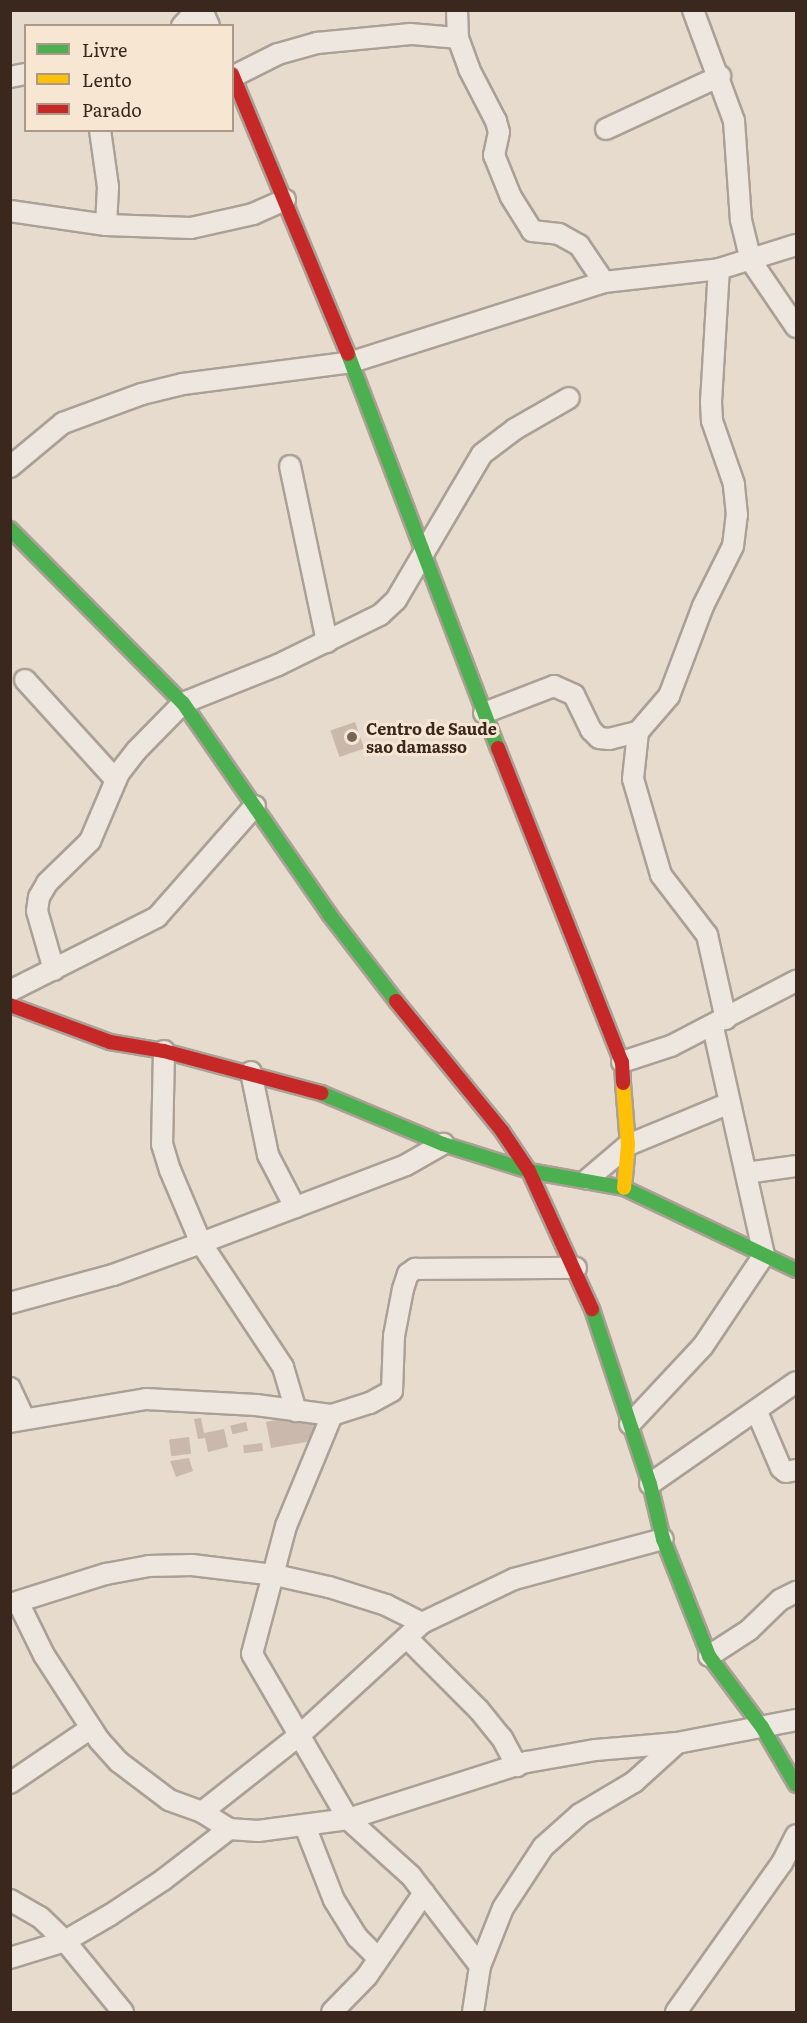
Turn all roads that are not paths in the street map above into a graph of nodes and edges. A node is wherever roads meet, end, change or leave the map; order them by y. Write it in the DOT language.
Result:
graph roads {
  1 [pos="197,10"];
  2 [pos="202,10"];
  3 [pos="457,10"];
  4 [pos="693,10"];
  5 [pos="184,24"];
  6 [pos="208,24"];
  7 [pos="458,38"];
  8 [pos="234,75"];
  9 [pos="720,75"];
  10 [pos="234,77"];
  11 [pos="606,129"];
  12 [pos="100,132"];
  13 [pos="285,200"];
  14 [pos="10,211"];
  15 [pos="106,225"];
  16 [pos="796,245"];
  17 [pos="751,261"];
  18 [pos="719,269"];
  19 [pos="604,282"];
  20 [pos="796,327"];
  21 [pos="351,362"];
  22 [pos="569,398"];
  23 [pos="290,466"];
  24 [pos="10,467"];
  25 [pos="10,529"];
  26 [pos="425,549"];
  27 [pos="327,642"];
  28 [pos="25,680"];
  29 [pos="183,703"];
  30 [pos="484,713"];
  31 [pos="638,732"];
  32 [pos="116,780"];
  33 [pos="255,806"];
  34 [pos="54,970"];
  35 [pos="796,981"];
  36 [pos="10,991"];
  37 [pos="10,1005"];
  38 [pos="719,1022"];
  39 [pos="164,1051"];
  40 [pos="622,1062"];
  41 [pos="251,1072"];
  42 [pos="730,1103"];
  43 [pos="443,1144"];
  44 [pos="628,1145"];
  45 [pos="796,1166"];
  46 [pos="529,1171"];
  47 [pos="746,1173"];
  48 [pos="588,1179"];
  49 [pos="624,1188"];
  50 [pos="295,1207"];
  51 [pos="201,1243"];
  52 [pos="764,1255"];
  53 [pos="576,1268"];
  54 [pos="796,1270"];
  55 [pos="10,1303"];
  56 [pos="796,1382"];
  57 [pos="10,1388"];
  58 [pos="296,1411"];
  59 [pos="758,1412"];
  60 [pos="332,1414"];
  61 [pos="17,1420"];
  62 [pos="630,1424"];
  63 [pos="796,1470"];
  64 [pos="650,1484"];
  65 [pos="663,1539"];
  66 [pos="275,1575"];
  67 [pos="796,1592"];
  68 [pos="14,1603"];
  69 [pos="422,1623"];
  70 [pos="407,1638"];
  71 [pos="709,1656"];
  72 [pos="796,1720"];
  73 [pos="762,1726"];
  74 [pos="91,1728"];
  75 [pos="302,1733"];
  76 [pos="677,1743"];
  77 [pos="517,1766"];
  78 [pos="10,1783"];
  79 [pos="796,1785"];
  80 [pos="202,1812"];
  81 [pos="348,1820"];
  82 [pos="305,1826"];
  83 [pos="228,1829"];
  84 [pos="796,1835"];
  85 [pos="424,1893"];
  86 [pos="10,1900"];
  87 [pos="65,1941"];
  88 [pos="377,1957"];
  89 [pos="10,1958"];
  90 [pos="480,1966"];
  91 [pos="123,2013"];
  92 [pos="332,2013"];
  93 [pos="473,2013"];
  94 [pos="676,2013"];
  1 -- 5 [label="street"];
  2 -- 6 [label="street"];
  3 -- 7 [label="street"];
  4 -- 9 [label="street"];
  7 -- 8 [label="street"];
  7 -- 19 [label="street"];
  9 -- 11 [label="street"];
  9 -- 17 [label="street"];
  10 -- 13 [label="street"];
  12 -- 15 [label="street"];
  13 -- 15 [label="street"];
  13 -- 21 [label="street"];
  14 -- 15 [label="street"];
  16 -- 17 [label="street"];
  17 -- 18 [label="street"];
  17 -- 20 [label="street"];
  18 -- 19 [label="street"];
  18 -- 31 [label="street"];
  19 -- 21 [label="street"];
  21 -- 24 [label="street"];
  21 -- 26 [label="street"];
  22 -- 26 [label="street"];
  23 -- 27 [label="street"];
  25 -- 29 [label="street"];
  26 -- 27 [label="street"];
  26 -- 30 [label="street"];
  27 -- 29 [label="street"];
  28 -- 32 [label="street"];
  29 -- 32 [label="street"];
  29 -- 33 [label="street"];
  30 -- 31 [label="street"];
  30 -- 40 [label="street"];
  31 -- 38 [label="street"];
  32 -- 34 [label="street"];
  33 -- 34 [label="street"];
  33 -- 46 [label="street"];
  34 -- 36 [label="street"];
  35 -- 38 [label="street"];
  37 -- 39 [label="street"];
  38 -- 40 [label="street"];
  38 -- 42 [label="street"];
  39 -- 41 [label="street"];
  39 -- 51 [label="street"];
  40 -- 44 [label="street"];
  41 -- 43 [label="street"];
  41 -- 50 [label="street"];
  42 -- 44 [label="street"];
  42 -- 47 [label="street"];
  43 -- 46 [label="street"];
  43 -- 50 [label="street"];
  44 -- 48 [label="street"];
  44 -- 49 [label="street"];
  45 -- 47 [label="street"];
  46 -- 48 [label="street"];
  46 -- 53 [label="street"];
  47 -- 52 [label="street"];
  48 -- 49 [label="street"];
  49 -- 52 [label="street"];
  50 -- 51 [label="street"];
  51 -- 55 [label="street"];
  51 -- 58 [label="street"];
  52 -- 54 [label="street"];
  52 -- 62 [label="street"];
  53 -- 60 [label="street"];
  53 -- 62 [label="street"];
  56 -- 59 [label="street"];
  57 -- 61 [label="street"];
  58 -- 60 [label="street"];
  58 -- 61 [label="street"];
  59 -- 63 [label="street"];
  59 -- 64 [label="street"];
  60 -- 66 [label="street"];
  62 -- 64 [label="street"];
  64 -- 65 [label="street"];
  65 -- 69 [label="street"];
  65 -- 71 [label="street"];
  66 -- 68 [label="street"];
  66 -- 69 [label="street"];
  66 -- 75 [label="street"];
  67 -- 71 [label="street"];
  68 -- 74 [label="street"];
  69 -- 70 [label="street"];
  70 -- 75 [label="street"];
  70 -- 77 [label="street"];
  71 -- 73 [label="street"];
  72 -- 73 [label="street"];
  73 -- 76 [label="street"];
  73 -- 79 [label="street"];
  74 -- 78 [label="street"];
  74 -- 80 [label="street"];
  75 -- 80 [label="street"];
  75 -- 81 [label="street"];
  76 -- 77 [label="street"];
  76 -- 90 [label="street"];
  77 -- 81 [label="street"];
  80 -- 83 [label="street"];
  81 -- 82 [label="street"];
  81 -- 85 [label="street"];
  82 -- 83 [label="street"];
  82 -- 88 [label="street"];
  83 -- 87 [label="street"];
  84 -- 94 [label="street"];
  85 -- 88 [label="street"];
  85 -- 90 [label="street"];
  86 -- 87 [label="street"];
  87 -- 89 [label="street"];
  87 -- 91 [label="street"];
  88 -- 92 [label="street"];
  90 -- 93 [label="street"];
}
